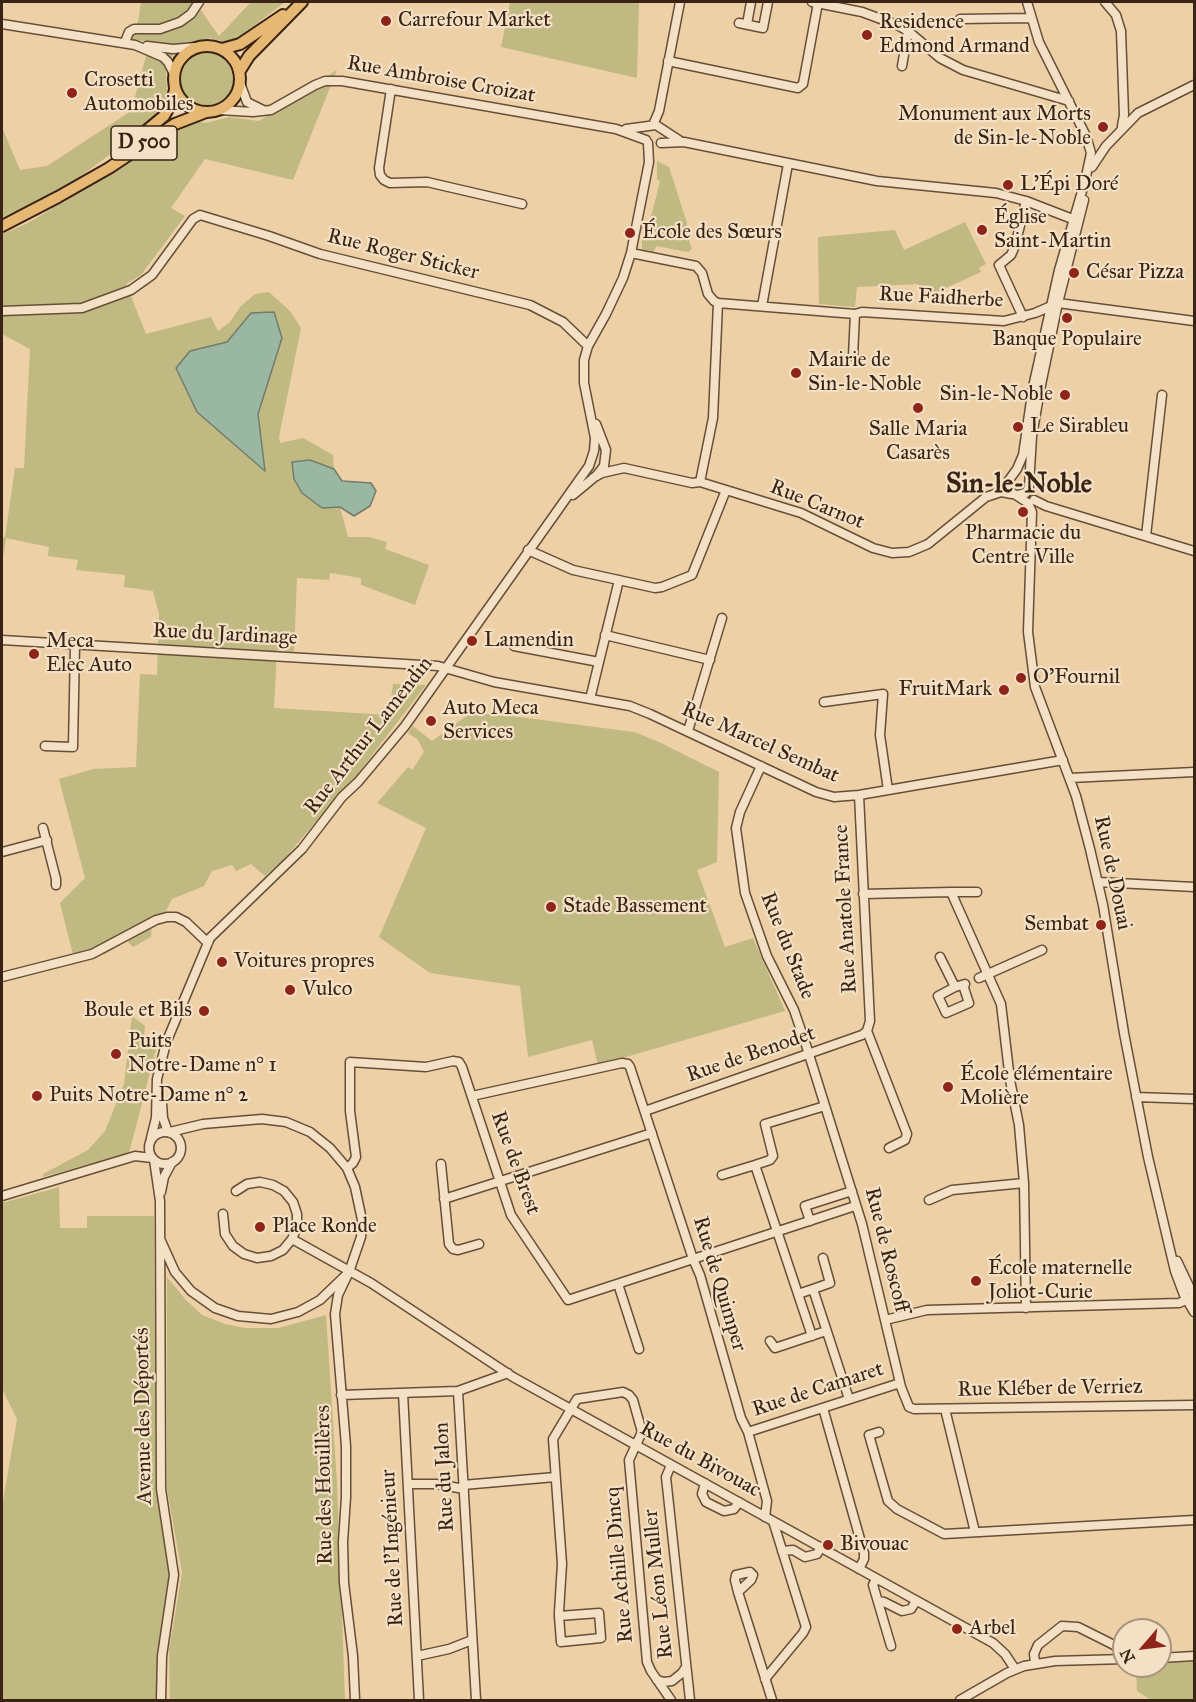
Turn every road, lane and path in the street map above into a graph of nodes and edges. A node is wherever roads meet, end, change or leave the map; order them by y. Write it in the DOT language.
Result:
graph roads {
  1 [pos="199,2"];
  2 [pos="301,2"];
  3 [pos="680,2"];
  4 [pos="751,2"];
  5 [pos="768,2"];
  6 [pos="815,2"];
  7 [pos="1027,2"];
  8 [pos="1105,2"];
  9 [pos="1031,18"];
  10 [pos="960,19"];
  11 [pos="2,24"];
  12 [pos="908,31"];
  13 [pos="125,42"];
  14 [pos="135,45"];
  15 [pos="196,47"];
  16 [pos="222,49"];
  17 [pos="668,61"];
  18 [pos="902,66"];
  19 [pos="174,74"];
  20 [pos="239,77"];
  21 [pos="1194,86"];
  22 [pos="175,89"];
  23 [pos="391,89"];
  24 [pos="1069,101"];
  25 [pos="1124,103"];
  26 [pos="1144,109"];
  27 [pos="219,110"];
  28 [pos="267,111"];
  29 [pos="206,112"];
  30 [pos="651,126"];
  31 [pos="616,129"];
  32 [pos="663,129"];
  33 [pos="1121,129"];
  34 [pos="1086,136"];
  35 [pos="647,141"];
  36 [pos="684,142"];
  37 [pos="1110,142"];
  38 [pos="660,143"];
  39 [pos="788,164"];
  40 [pos="647,173"];
  41 [pos="86,181"];
  42 [pos="1026,201"];
  43 [pos="522,204"];
  44 [pos="1076,220"];
  45 [pos="2,225"];
  46 [pos="631,254"];
  47 [pos="718,303"];
  48 [pos="1054,305"];
  49 [pos="762,306"];
  50 [pos="2,311"];
  51 [pos="855,314"];
  52 [pos="1023,317"];
  53 [pos="1194,321"];
  54 [pos="588,346"];
  55 [pos="853,356"];
  56 [pos="1162,395"];
  57 [pos="592,416"];
  58 [pos="595,438"];
  59 [pos="606,459"];
  60 [pos="624,468"];
  61 [pos="1012,476"];
  62 [pos="593,478"];
  63 [pos="700,482"];
  64 [pos="1030,485"];
  65 [pos="726,490"];
  66 [pos="1015,495"];
  67 [pos="1034,500"];
  68 [pos="561,507"];
  69 [pos="1032,520"];
  70 [pos="1146,536"];
  71 [pos="528,550"];
  72 [pos="1194,550"];
  73 [pos="619,580"];
  74 [pos="723,618"];
  75 [pos="605,635"];
  76 [pos="2,640"];
  77 [pos="75,645"];
  78 [pos="514,646"];
  79 [pos="710,660"];
  80 [pos="599,662"];
  81 [pos="446,669"];
  82 [pos="590,699"];
  83 [pos="824,702"];
  84 [pos="687,731"];
  85 [pos="45,746"];
  86 [pos="1063,760"];
  87 [pos="761,766"];
  88 [pos="1194,772"];
  89 [pos="1070,778"];
  90 [pos="888,790"];
  91 [pos="859,795"];
  92 [pos="43,828"];
  93 [pos="47,840"];
  94 [pos="2,852"];
  95 [pos="1098,882"];
  96 [pos="56,885"];
  97 [pos="1194,887"];
  98 [pos="951,892"];
  99 [pos="977,892"];
  100 [pos="863,894"];
  101 [pos="208,943"];
  102 [pos="1042,950"];
  103 [pos="940,957"];
  104 [pos="984,976"];
  105 [pos="2,977"];
  106 [pos="961,986"];
  107 [pos="867,1031"];
  108 [pos="809,1053"];
  109 [pos="160,1067"];
  110 [pos="472,1096"];
  111 [pos="1136,1097"];
  112 [pos="1194,1099"];
  113 [pos="825,1106"];
  114 [pos="645,1111"];
  115 [pos="195,1125"];
  116 [pos="169,1132"];
  117 [pos="652,1133"];
  118 [pos="151,1139"];
  119 [pos="180,1144"];
  120 [pos="889,1148"];
  121 [pos="153,1159"];
  122 [pos="172,1162"];
  123 [pos="109,1163"];
  124 [pos="441,1164"];
  125 [pos="755,1165"];
  126 [pos="346,1168"];
  127 [pos="722,1175"];
  128 [pos="500,1181"];
  129 [pos="1024,1183"];
  130 [pos="236,1191"];
  131 [pos="852,1191"];
  132 [pos="2,1196"];
  133 [pos="444,1198"];
  134 [pos="929,1200"];
  135 [pos="160,1201"];
  136 [pos="855,1206"];
  137 [pos="223,1214"];
  138 [pos="810,1221"];
  139 [pos="776,1232"];
  140 [pos="159,1236"];
  141 [pos="292,1239"];
  142 [pos="479,1244"];
  143 [pos="823,1258"];
  144 [pos="693,1259"];
  145 [pos="349,1272"];
  146 [pos="618,1284"];
  147 [pos="813,1289"];
  148 [pos="798,1294"];
  149 [pos="1192,1298"];
  150 [pos="1026,1308"];
  151 [pos="1194,1312"];
  152 [pos="885,1320"];
  153 [pos="826,1331"];
  154 [pos="812,1336"];
  155 [pos="770,1341"];
  156 [pos="639,1349"];
  157 [pos="508,1373"];
  158 [pos="900,1383"];
  159 [pos="458,1391"];
  160 [pos="403,1393"];
  161 [pos="341,1395"];
  162 [pos="849,1399"];
  163 [pos="908,1405"];
  164 [pos="1194,1405"];
  165 [pos="823,1408"];
  166 [pos="570,1409"];
  167 [pos="945,1409"];
  168 [pos="748,1432"];
  169 [pos="879,1432"];
  170 [pos="636,1445"];
  171 [pos="670,1465"];
  172 [pos="555,1477"];
  173 [pos="705,1483"];
  174 [pos="408,1484"];
  175 [pos="464,1487"];
  176 [pos="737,1505"];
  177 [pos="769,1519"];
  178 [pos="1194,1520"];
  179 [pos="976,1532"];
  180 [pos="782,1551"];
  181 [pos="819,1551"];
  182 [pos="859,1569"];
  183 [pos="876,1579"];
  184 [pos="738,1592"];
  185 [pos="878,1601"];
  186 [pos="915,1601"];
  187 [pos="559,1616"];
  188 [pos="472,1640"];
  189 [pos="1112,1644"];
  190 [pos="891,1646"];
  191 [pos="417,1656"];
  192 [pos="1194,1656"];
  193 [pos="1172,1657"];
  194 [pos="1112,1659"];
  195 [pos="1035,1663"];
  196 [pos="686,1666"];
  197 [pos="1015,1669"];
  198 [pos="765,1679"];
  199 [pos="657,1680"];
  200 [pos="963,1700"];
  201 [pos="161,1701"];
  202 [pos="355,1701"];
  203 [pos="419,1701"];
  204 [pos="476,1701"];
  205 [pos="671,1701"];
  206 [pos="690,1701"];
  207 [pos="772,1701"];
  1 -- 13 [label="street"];
  2 -- 16 [label="main road"];
  2 -- 20 [label="main road"];
  3 -- 17 [label="street"];
  4 -- 5 [label="street"];
  6 -- 12 [label="street"];
  6 -- 17 [label="street"];
  7 -- 9 [label="street"];
  8 -- 25 [label="street"];
  9 -- 10 [label="street"];
  9 -- 24 [label="street"];
  11 -- 13 [label="street"];
  12 -- 18 [label="street"];
  12 -- 24 [label="street"];
  13 -- 14 [label="street"];
  14 -- 15 [label="street"];
  14 -- 19 [label="street"];
  15 -- 16 [label="main road"];
  15 -- 19 [label="main road"];
  16 -- 20 [label="main road"];
  17 -- 30 [label="street"];
  19 -- 22 [label="main road"];
  20 -- 27 [label="main road"];
  20 -- 28 [label="street"];
  21 -- 26 [label="street"];
  22 -- 29 [label="main road"];
  22 -- 41 [label="main road, D 500"];
  23 -- 28 [label="street, Rue Ambroise Croizat"];
  23 -- 31 [label="street, Rue Ambroise Croizat"];
  23 -- 43 [label="street"];
  24 -- 34 [label="street"];
  25 -- 26 [label="street"];
  25 -- 33 [label="street"];
  26 -- 33 [label="street"];
  27 -- 28 [label="street, Rue Ambroise Croizat"];
  27 -- 29 [label="main road"];
  29 -- 41 [label="main road, D 500"];
  30 -- 31 [label="street, Rue Ambroise Croizat"];
  30 -- 32 [label="street"];
  30 -- 35 [label="street"];
  31 -- 35 [label="street, Rue Ambroise Croizat"];
  32 -- 36 [label="street"];
  32 -- 38 [label="street"];
  33 -- 37 [label="street"];
  34 -- 37 [label="street"];
  34 -- 44 [label="street"];
  35 -- 38 [label="street"];
  35 -- 40 [label="street"];
  36 -- 38 [label="street"];
  36 -- 39 [label="street"];
  37 -- 44 [label="street"];
  38 -- 40 [label="street"];
  39 -- 42 [label="street"];
  39 -- 49 [label="street"];
  40 -- 46 [label="street"];
  41 -- 45 [label="main road, D 500"];
  42 -- 44 [label="street"];
  42 -- 52 [label="street"];
  44 -- 48 [label="street"];
  46 -- 47 [label="street"];
  46 -- 54 [label="street"];
  47 -- 49 [label="street, Rue Faidherbe"];
  47 -- 63 [label="street"];
  48 -- 52 [label="street, Rue Faidherbe"];
  48 -- 53 [label="street"];
  48 -- 61 [label="street"];
  48 -- 64 [label="street"];
  49 -- 51 [label="street, Rue Faidherbe"];
  50 -- 54 [label="street, Rue Roger Sticker"];
  51 -- 52 [label="street, Rue Faidherbe"];
  51 -- 55 [label="street, Rue Faidherbe"];
  54 -- 57 [label="street"];
  56 -- 70 [label="street"];
  57 -- 58 [label="street"];
  57 -- 59 [label="street"];
  58 -- 59 [label="street"];
  58 -- 68 [label="street"];
  59 -- 60 [label="street"];
  59 -- 62 [label="street"];
  60 -- 62 [label="street, Rue Carnot"];
  60 -- 63 [label="street, Rue Carnot"];
  61 -- 64 [label="street"];
  61 -- 66 [label="street"];
  62 -- 68 [label="street"];
  63 -- 65 [label="street, Rue Carnot"];
  64 -- 66 [label="street"];
  64 -- 67 [label="street, Rue de Douai"];
  65 -- 66 [label="street, Rue Carnot"];
  65 -- 73 [label="street"];
  66 -- 69 [label="street"];
  67 -- 69 [label="street, Rue de Douai"];
  67 -- 70 [label="street"];
  68 -- 71 [label="street, Rue Arthur Lamendin"];
  69 -- 86 [label="street, Rue de Douai"];
  70 -- 72 [label="street"];
  71 -- 73 [label="street"];
  71 -- 81 [label="street, Rue Arthur Lamendin"];
  73 -- 75 [label="street"];
  74 -- 79 [label="street"];
  75 -- 79 [label="street"];
  75 -- 80 [label="street"];
  76 -- 77 [label="street, Rue du Jardinage"];
  77 -- 81 [label="street, Rue du Jardinage"];
  77 -- 85 [label="street"];
  78 -- 80 [label="street"];
  79 -- 84 [label="street"];
  80 -- 82 [label="street"];
  81 -- 82 [label="street, Rue Marcel Sembat"];
  81 -- 101 [label="street, Rue Arthur Lamendin"];
  82 -- 84 [label="street, Rue Marcel Sembat"];
  83 -- 90 [label="street"];
  84 -- 87 [label="street, Rue Marcel Sembat"];
  86 -- 89 [label="street, Rue de Douai"];
  86 -- 90 [label="street, Rue Marcel Sembat"];
  87 -- 91 [label="street, Rue Marcel Sembat"];
  87 -- 108 [label="street, Rue du Stade"];
  88 -- 89 [label="street"];
  89 -- 95 [label="street, Rue de Douai"];
  90 -- 91 [label="street, Rue Marcel Sembat"];
  91 -- 100 [label="street, Rue Anatole France"];
  92 -- 93 [label="street"];
  93 -- 94 [label="street"];
  93 -- 96 [label="street"];
  95 -- 97 [label="street"];
  95 -- 111 [label="street, Rue de Douai"];
  98 -- 99 [label="street"];
  98 -- 100 [label="street"];
  98 -- 104 [label="street"];
  100 -- 107 [label="street, Rue Anatole France"];
  101 -- 105 [label="street"];
  101 -- 109 [label="street"];
  102 -- 104 [label="street"];
  103 -- 106 [label="street"];
  104 -- 129 [label="street"];
  107 -- 108 [label="street, Rue de Benodet"];
  107 -- 120 [label="street"];
  108 -- 113 [label="street, Rue du Stade"];
  108 -- 114 [label="street, Rue de Benodet"];
  109 -- 116 [label="street"];
  109 -- 118 [label="street"];
  110 -- 114 [label="street, Rue de Quimper"];
  110 -- 126 [label="street, Rue de Brest"];
  110 -- 128 [label="street, Rue de Brest"];
  111 -- 112 [label="street"];
  111 -- 149 [label="street, Rue de Douai"];
  113 -- 125 [label="street"];
  113 -- 131 [label="street, Rue de Roscoff"];
  114 -- 117 [label="street, Rue de Quimper"];
  115 -- 116 [label="street"];
  115 -- 119 [label="street"];
  115 -- 126 [label="street"];
  116 -- 118 [label="street"];
  116 -- 119 [label="street"];
  117 -- 128 [label="street"];
  117 -- 144 [label="street, Rue de Quimper"];
  118 -- 121 [label="street"];
  118 -- 123 [label="street"];
  119 -- 122 [label="street"];
  121 -- 122 [label="street"];
  121 -- 123 [label="street"];
  121 -- 135 [label="street, Avenue des Déportés"];
  122 -- 135 [label="street, Avenue des Déportés"];
  123 -- 132 [label="street"];
  124 -- 133 [label="street"];
  125 -- 127 [label="street"];
  125 -- 139 [label="street"];
  126 -- 145 [label="street"];
  128 -- 133 [label="street"];
  128 -- 146 [label="street, Rue de Brest"];
  129 -- 134 [label="street"];
  129 -- 150 [label="street"];
  130 -- 141 [label="street"];
  131 -- 136 [label="street, Rue de Roscoff"];
  131 -- 138 [label="street"];
  133 -- 142 [label="street"];
  135 -- 140 [label="street, Avenue des Déportés"];
  136 -- 138 [label="street"];
  136 -- 152 [label="street, Rue de Roscoff"];
  137 -- 141 [label="street"];
  138 -- 139 [label="street"];
  139 -- 144 [label="street"];
  139 -- 148 [label="street"];
  140 -- 145 [label="street"];
  140 -- 201 [label="street, Avenue des Déportés"];
  141 -- 145 [label="street, Rue du Bivouac"];
  143 -- 147 [label="street"];
  144 -- 146 [label="street"];
  144 -- 168 [label="street, Rue de Quimper"];
  145 -- 157 [label="street, Rue du Bivouac"];
  145 -- 161 [label="street, Rue des Houillères"];
  146 -- 156 [label="street"];
  147 -- 148 [label="street"];
  147 -- 153 [label="street"];
  148 -- 154 [label="street"];
  149 -- 150 [label="street"];
  149 -- 151 [label="street, Rue de Douai"];
  150 -- 152 [label="street"];
  152 -- 158 [label="street, Rue de Roscoff"];
  153 -- 154 [label="street"];
  153 -- 162 [label="street"];
  154 -- 155 [label="street"];
  157 -- 159 [label="street"];
  157 -- 166 [label="street, Rue du Bivouac"];
  158 -- 162 [label="street, Rue de Camaret"];
  158 -- 163 [label="street, Rue de Roscoff"];
  159 -- 160 [label="street"];
  159 -- 175 [label="street, Rue du Jalon"];
  160 -- 161 [label="street"];
  160 -- 174 [label="street, Rue de l'Ingénieur"];
  161 -- 202 [label="street, Rue des Houillères"];
  162 -- 165 [label="street, Rue de Camaret"];
  163 -- 167 [label="street, Rue Kléber de Verriez"];
  164 -- 167 [label="street, Rue Kléber de Verriez"];
  165 -- 168 [label="street, Rue de Camaret"];
  165 -- 182 [label="street"];
  166 -- 170 [label="street, Rue du Bivouac"];
  166 -- 170 [label="street, Rue Achille Dincq"];
  166 -- 172 [label="street"];
  167 -- 179 [label="street"];
  168 -- 177 [label="street, Rue de Quimper"];
  169 -- 179 [label="street"];
  170 -- 171 [label="street, Rue du Bivouac"];
  170 -- 199 [label="street, Rue Achille Dincq"];
  171 -- 173 [label="street, Rue du Bivouac"];
  171 -- 196 [label="street, Rue Léon Muller"];
  172 -- 175 [label="street"];
  172 -- 187 [label="street"];
  173 -- 176 [label="street, Rue du Bivouac"];
  173 -- 176 [label="street"];
  174 -- 175 [label="street"];
  174 -- 191 [label="street, Rue de l'Ingénieur"];
  175 -- 188 [label="street, Rue du Jalon"];
  176 -- 177 [label="street, Rue du Bivouac"];
  177 -- 180 [label="street, Rue de Quimper"];
  177 -- 181 [label="street, Rue du Bivouac"];
  178 -- 179 [label="street"];
  180 -- 181 [label="street"];
  180 -- 198 [label="street, Rue de Quimper"];
  181 -- 182 [label="street, Rue du Bivouac"];
  182 -- 183 [label="street, Rue du Bivouac"];
  183 -- 185 [label="street"];
  183 -- 186 [label="street, Rue du Bivouac"];
  184 -- 198 [label="street"];
  185 -- 186 [label="street"];
  185 -- 190 [label="street"];
  186 -- 197 [label="street, Rue du Bivouac"];
  187 -- 187 [label="street"];
  188 -- 191 [label="street"];
  188 -- 204 [label="street, Rue du Jalon"];
  189 -- 195 [label="street"];
  191 -- 203 [label="street, Rue de l'Ingénieur"];
  192 -- 193 [label="street"];
  194 -- 195 [label="street"];
  195 -- 197 [label="street"];
  196 -- 199 [label="street"];
  196 -- 206 [label="street, Rue Léon Muller"];
  197 -- 200 [label="street"];
  198 -- 207 [label="street"];
  199 -- 205 [label="street, Rue Achille Dincq"];
}
